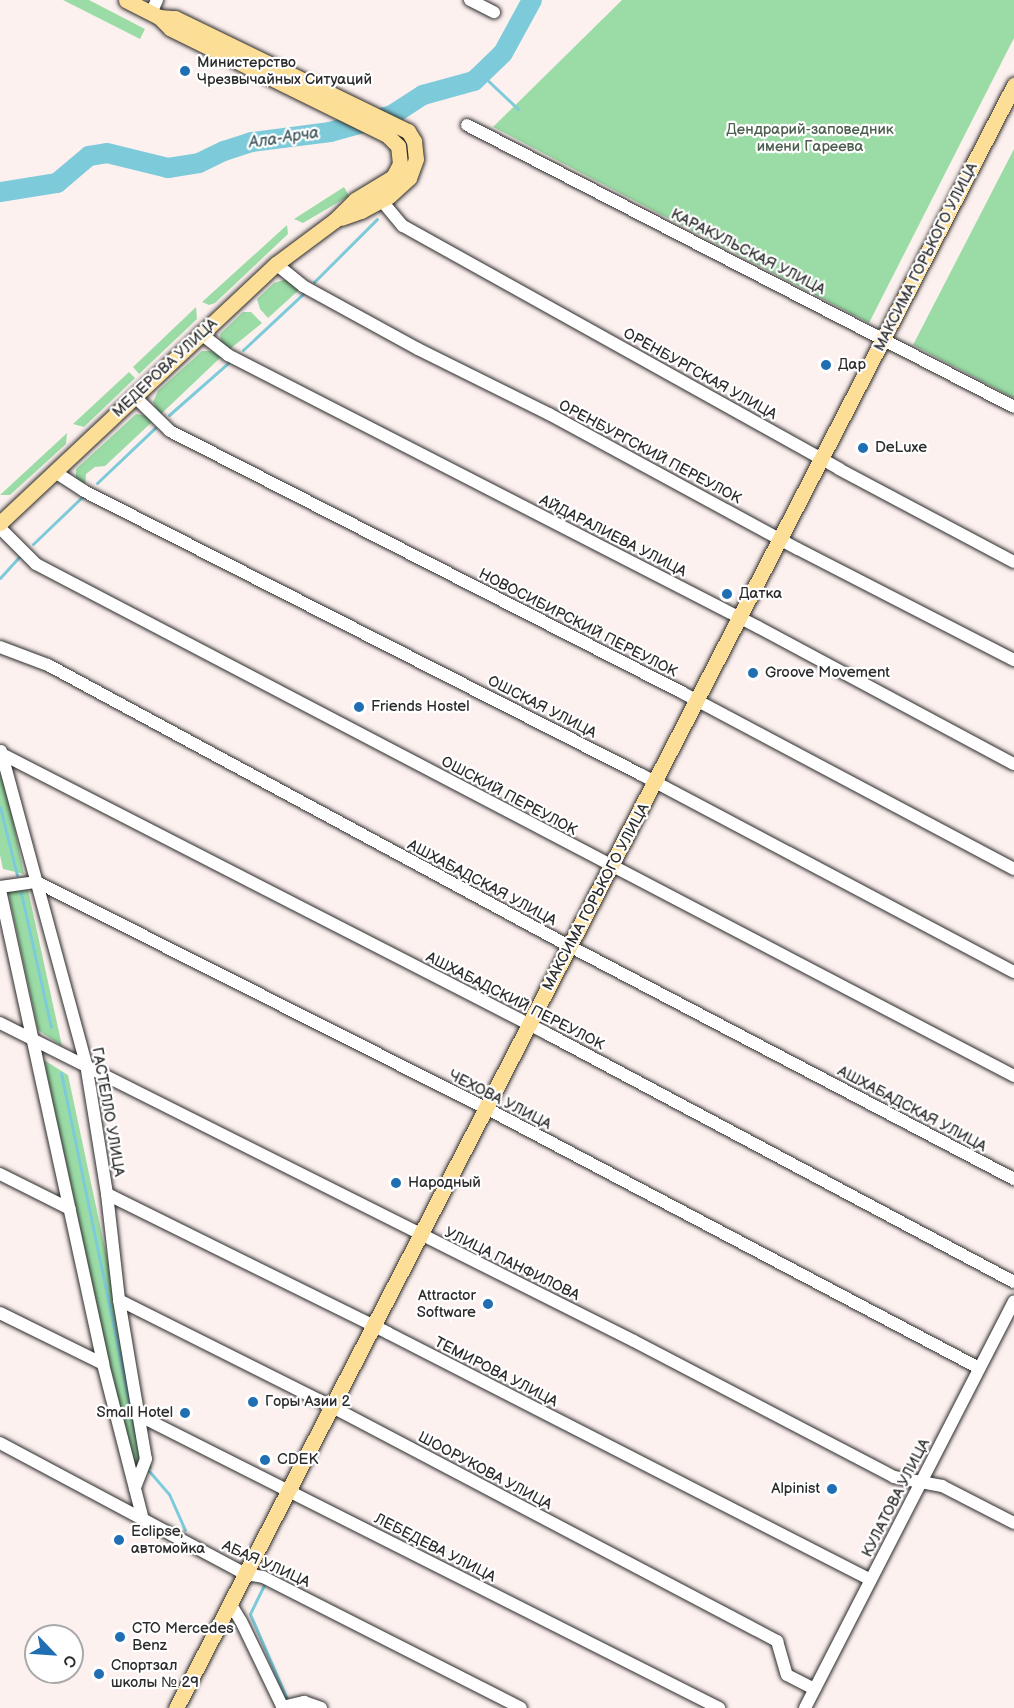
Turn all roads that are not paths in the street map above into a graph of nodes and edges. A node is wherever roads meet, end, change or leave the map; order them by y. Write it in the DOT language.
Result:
graph roads {
  1 [pos="126,0"];
  2 [pos="470,0"];
  3 [pos="156,10"];
  4 [pos="494,12"];
  5 [pos="299,84"];
  6 [pos="1014,85"];
  7 [pos="466,125"];
  8 [pos="381,200"];
  9 [pos="335,220"];
  10 [pos="276,264"];
  11 [pos="200,333"];
  12 [pos="885,339"];
  13 [pos="134,396"];
  14 [pos="1014,407"];
  15 [pos="823,460"];
  16 [pos="55,472"];
  17 [pos="0,523"];
  18 [pos="0,528"];
  19 [pos="781,540"];
  20 [pos="1014,562"];
  21 [pos="740,618"];
  22 [pos="0,647"];
  23 [pos="1014,660"];
  24 [pos="698,701"];
  25 [pos="1,751"];
  26 [pos="1014,764"];
  27 [pos="655,782"];
  28 [pos="612,866"];
  29 [pos="1014,869"];
  30 [pos="37,882"];
  31 [pos="0,888"];
  32 [pos="570,947"];
  33 [pos="1014,972"];
  34 [pos="0,1023"];
  35 [pos="529,1025"];
  36 [pos="33,1039"];
  37 [pos="86,1064"];
  38 [pos="1014,1076"];
  39 [pos="486,1109"];
  40 [pos="0,1174"];
  41 [pos="1014,1179"];
  42 [pos="107,1194"];
  43 [pos="70,1209"];
  44 [pos="420,1235"];
  45 [pos="1014,1282"];
  46 [pos="119,1300"];
  47 [pos="1014,1302"];
  48 [pos="0,1313"];
  49 [pos="373,1326"];
  50 [pos="104,1364"];
  51 [pos="980,1368"];
  52 [pos="332,1407"];
  53 [pos="138,1415"];
  54 [pos="0,1443"];
  55 [pos="920,1482"];
  56 [pos="135,1488"];
  57 [pos="288,1490"];
  58 [pos="143,1520"];
  59 [pos="1014,1523"];
  60 [pos="245,1574"];
  61 [pos="871,1580"];
  62 [pos="230,1603"];
  63 [pos="815,1689"];
  64 [pos="176,1708"];
  65 [pos="283,1708"];
  66 [pos="321,1708"];
  67 [pos="521,1708"];
  68 [pos="719,1708"];
  69 [pos="805,1708"];
  1 -- 3 [label="main road"];
  2 -- 4 [label="street"];
  3 -- 5 [label="main road"];
  5 -- 8 [label="main road"];
  5 -- 9 [label="main road"];
  6 -- 12 [label="main road, МАКСИМА ГОРЬКОГО УЛИЦА"];
  7 -- 12 [label="street, КАРАКУЛЬСКАЯ УЛИЦА"];
  8 -- 9 [label="main road"];
  8 -- 15 [label="street, ОРЕНБУРГСКАЯ УЛИЦА"];
  9 -- 10 [label="main road, МЕДЕРОВА УЛИЦА"];
  10 -- 11 [label="main road, МЕДЕРОВА УЛИЦА"];
  10 -- 19 [label="street, ОРЕНБУРГСКИЙ ПЕРЕУЛОК"];
  11 -- 13 [label="main road, МЕДЕРОВА УЛИЦА"];
  11 -- 21 [label="street, АЙДАРАЛИЕВА УЛИЦА"];
  12 -- 14 [label="street, КАРАКУЛЬСКАЯ УЛИЦА"];
  12 -- 15 [label="main road, МАКСИМА ГОРЬКОГО УЛИЦА"];
  13 -- 16 [label="main road, МЕДЕРОВА УЛИЦА"];
  13 -- 24 [label="street, НОВОСИБИРСКИЙ ПЕРЕУЛОК"];
  15 -- 19 [label="main road, МАКСИМА ГОРЬКОГО УЛИЦА"];
  15 -- 20 [label="street, ОРЕНБУРГСКАЯ УЛИЦА"];
  16 -- 17 [label="main road, МЕДЕРОВА УЛИЦА"];
  16 -- 27 [label="street, ОШСКАЯ УЛИЦА"];
  18 -- 28 [label="street, ОШСКИЙ ПЕРЕУЛОК"];
  19 -- 21 [label="main road, МАКСИМА ГОРЬКОГО УЛИЦА"];
  19 -- 23 [label="street, ОРЕНБУРГСКИЙ ПЕРЕУЛОК"];
  21 -- 24 [label="main road, МАКСИМА ГОРЬКОГО УЛИЦА"];
  21 -- 26 [label="street, АЙДАРАЛИЕВА УЛИЦА"];
  22 -- 32 [label="street, АШХАБАДСКАЯ УЛИЦА"];
  24 -- 27 [label="main road, МАКСИМА ГОРЬКОГО УЛИЦА"];
  24 -- 29 [label="street, НОВОСИБИРСКИЙ ПЕРЕУЛОК"];
  25 -- 30 [label="street, ГАСТЕЛЛО УЛИЦА"];
  25 -- 35 [label="street, АШХАБАДСКИЙ ПЕРЕУЛОК"];
  27 -- 28 [label="main road, МАКСИМА ГОРЬКОГО УЛИЦА"];
  27 -- 33 [label="street, ОШСКАЯ УЛИЦА"];
  28 -- 32 [label="main road, МАКСИМА ГОРЬКОГО УЛИЦА"];
  28 -- 38 [label="street, ОШСКИЙ ПЕРЕУЛОК"];
  30 -- 31 [label="street"];
  30 -- 37 [label="street, ГАСТЕЛЛО УЛИЦА"];
  30 -- 39 [label="street, ЧЕХОВА УЛИЦА"];
  31 -- 36 [label="street"];
  32 -- 35 [label="main road, МАКСИМА ГОРЬКОГО УЛИЦА"];
  32 -- 41 [label="street, АШХАБАДСКАЯ УЛИЦА"];
  34 -- 36 [label="street, УЛИЦА ПАНФИЛОВА"];
  35 -- 39 [label="main road, МАКСИМА ГОРЬКОГО УЛИЦА"];
  35 -- 45 [label="street, АШХАБАДСКИЙ ПЕРЕУЛОК"];
  36 -- 37 [label="street, УЛИЦА ПАНФИЛОВА"];
  36 -- 43 [label="street"];
  37 -- 42 [label="street, ГАСТЕЛЛО УЛИЦА"];
  37 -- 44 [label="street, УЛИЦА ПАНФИЛОВА"];
  39 -- 44 [label="main road, МАКСИМА ГОРЬКОГО УЛИЦА"];
  39 -- 51 [label="street, ЧЕХОВА УЛИЦА"];
  40 -- 43 [label="street"];
  42 -- 46 [label="street, ГАСТЕЛЛО УЛИЦА"];
  42 -- 49 [label="street, ТЕМИРОВА УЛИЦА"];
  43 -- 50 [label="street"];
  44 -- 49 [label="main road, МАКСИМА ГОРЬКОГО УЛИЦА"];
  44 -- 55 [label="street, УЛИЦА ПАНФИЛОВА"];
  46 -- 52 [label="street, ШООРУКОВА УЛИЦА"];
  46 -- 53 [label="street, ГАСТЕЛЛО УЛИЦА"];
  47 -- 51 [label="street, КУЛАТОВА УЛИЦА"];
  48 -- 50 [label="street"];
  49 -- 52 [label="main road, МАКСИМА ГОРЬКОГО УЛИЦА"];
  49 -- 61 [label="street, ТЕМИРОВА УЛИЦА"];
  50 -- 56 [label="street"];
  51 -- 55 [label="street, КУЛАТОВА УЛИЦА"];
  52 -- 57 [label="main road, МАКСИМА ГОРЬКОГО УЛИЦА"];
  52 -- 63 [label="street, ШООРУКОВА УЛИЦА"];
  53 -- 56 [label="street, ГАСТЕЛЛО УЛИЦА"];
  53 -- 57 [label="street, ЛЕБЕДЕВА УЛИЦА"];
  54 -- 58 [label="street, АБАЯ УЛИЦА"];
  55 -- 59 [label="street, УЛИЦА ПАНФИЛОВА"];
  55 -- 61 [label="street, КУЛАТОВА УЛИЦА"];
  56 -- 58 [label="street"];
  57 -- 60 [label="main road, МАКСИМА ГОРЬКОГО УЛИЦА"];
  57 -- 68 [label="street, ЛЕБЕДЕВА УЛИЦА"];
  58 -- 60 [label="street, АБАЯ УЛИЦА"];
  60 -- 62 [label="main road, МАКСИМА ГОРЬКОГО УЛИЦА"];
  60 -- 67 [label="street, АБАЯ УЛИЦА"];
  61 -- 63 [label="street, КУЛАТОВА УЛИЦА"];
  62 -- 64 [label="main road, МАКСИМА ГОРЬКОГО УЛИЦА"];
  62 -- 65 [label="street"];
  63 -- 69 [label="street, КУЛАТОВА УЛИЦА"];
  65 -- 66 [label="street"];
}
